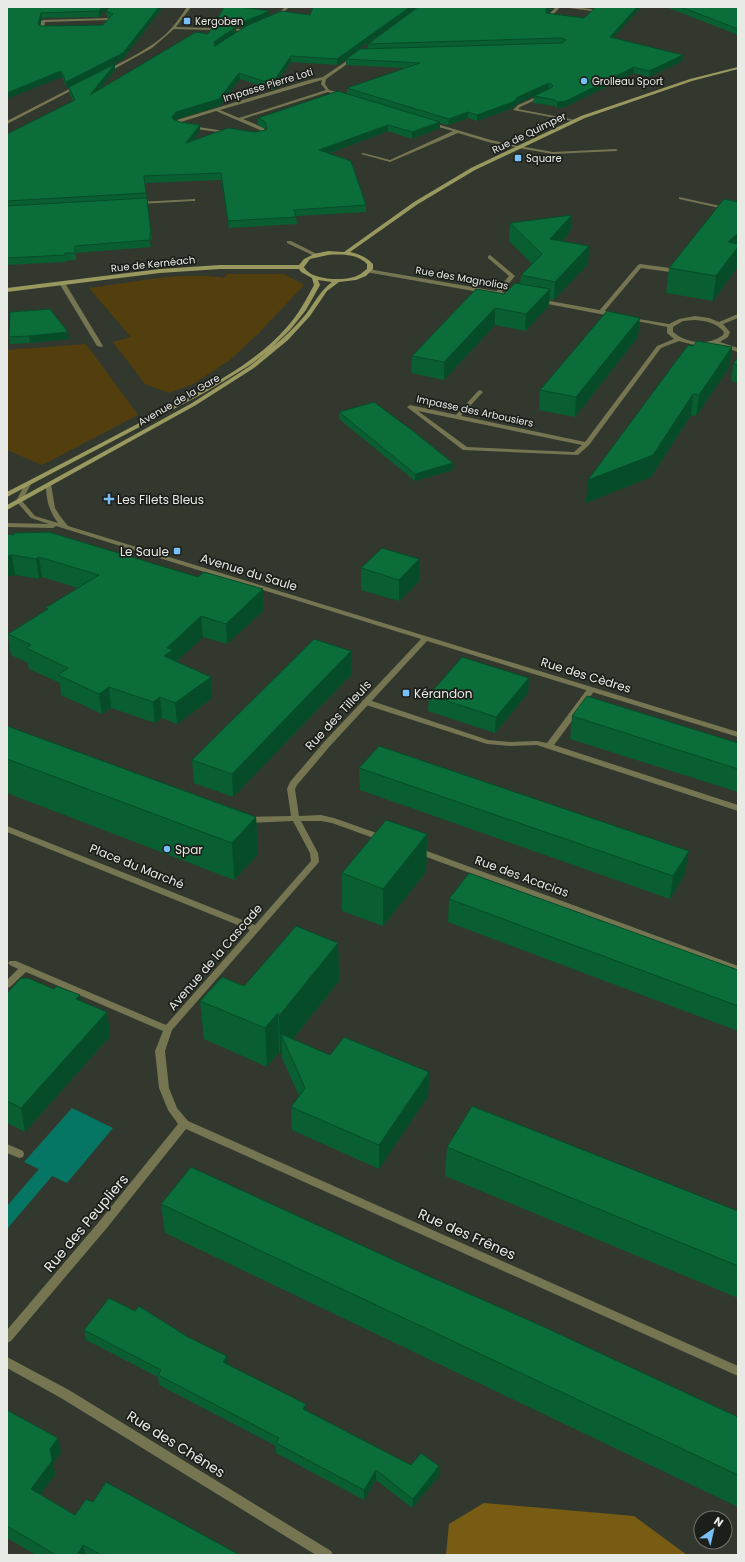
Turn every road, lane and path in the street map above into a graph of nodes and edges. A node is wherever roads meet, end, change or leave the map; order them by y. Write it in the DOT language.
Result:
graph roads {
  1 [pos="189,7"];
  2 [pos="287,7"];
  3 [pos="558,7"];
  4 [pos="564,7"];
  5 [pos="106,13"];
  6 [pos="272,18"];
  7 [pos="555,18"];
  8 [pos="101,19"];
  9 [pos="584,21"];
  10 [pos="252,27"];
  11 [pos="174,28"];
  12 [pos="245,30"];
  13 [pos="239,34"];
  14 [pos="362,53"];
  15 [pos="738,68"];
  16 [pos="98,76"];
  17 [pos="324,78"];
  18 [pos="84,83"];
  19 [pos="328,91"];
  20 [pos="549,92"];
  21 [pos="351,98"];
  22 [pos="217,110"];
  23 [pos="239,119"];
  24 [pos="575,121"];
  25 [pos="427,122"];
  26 [pos="7,123"];
  27 [pos="458,131"];
  28 [pos="240,134"];
  29 [pos="255,136"];
  30 [pos="520,147"];
  31 [pos="616,150"];
  32 [pos="363,154"];
  33 [pos="681,198"];
  34 [pos="193,200"];
  35 [pos="131,204"];
  36 [pos="738,211"];
  37 [pos="289,242"];
  38 [pos="346,253"];
  39 [pos="316,255"];
  40 [pos="490,257"];
  41 [pos="301,267"];
  42 [pos="670,270"];
  43 [pos="368,271"];
  44 [pos="315,278"];
  45 [pos="337,281"];
  46 [pos="62,283"];
  47 [pos="7,290"];
  48 [pos="498,293"];
  49 [pos="522,298"];
  50 [pos="530,299"];
  51 [pos="601,312"];
  52 [pos="738,316"];
  53 [pos="719,324"];
  54 [pos="670,326"];
  55 [pos="679,339"];
  56 [pos="715,342"];
  57 [pos="100,346"];
  58 [pos="738,350"];
  59 [pos="480,392"];
  60 [pos="457,416"];
  61 [pos="587,444"];
  62 [pos="28,484"];
  63 [pos="49,485"];
  64 [pos="7,495"];
  65 [pos="19,501"];
  66 [pos="7,508"];
  67 [pos="7,525"];
  68 [pos="66,527"];
  69 [pos="426,638"];
  70 [pos="591,690"];
  71 [pos="366,702"];
  72 [pos="738,735"];
  73 [pos="549,746"];
  74 [pos="738,808"];
  75 [pos="295,818"];
  76 [pos="234,819"];
  77 [pos="7,829"];
  78 [pos="393,842"];
  79 [pos="408,847"];
  80 [pos="257,929"];
  81 [pos="12,963"];
  82 [pos="24,969"];
  83 [pos="738,969"];
  84 [pos="7,985"];
  85 [pos="168,1029"];
  86 [pos="184,1124"];
  87 [pos="7,1148"];
  88 [pos="19,1154"];
  89 [pos="7,1338"];
  90 [pos="7,1362"];
  91 [pos="738,1371"];
  92 [pos="327,1555"];
  1 -- 11 [label="street"];
  2 -- 6 [label="street"];
  3 -- 7 [label="street"];
  4 -- 9 [label="street"];
  5 -- 8 [label="street"];
  8 -- 8 [label="street"];
  10 -- 12 [label="street"];
  11 -- 12 [label="street"];
  11 -- 16 [label="street"];
  12 -- 13 [label="street"];
  14 -- 17 [label="street, Impasse Pierre Loti"];
  15 -- 24 [label="main road, Rue de Quimper"];
  17 -- 19 [label="street"];
  17 -- 22 [label="street, Impasse Pierre Loti"];
  18 -- 26 [label="street"];
  19 -- 21 [label="street"];
  19 -- 23 [label="street, Impasse Pierre Loti"];
  20 -- 24 [label="street"];
  22 -- 23 [label="street, Impasse Pierre Loti"];
  22 -- 28 [label="street, Impasse Pierre Loti"];
  23 -- 29 [label="street, Impasse Pierre Loti"];
  24 -- 30 [label="main road, Rue de Quimper"];
  25 -- 27 [label="street"];
  27 -- 30 [label="street"];
  27 -- 32 [label="street"];
  30 -- 31 [label="street"];
  30 -- 38 [label="main road, Rue de Quimper"];
  33 -- 36 [label="street"];
  34 -- 35 [label="street"];
  37 -- 39 [label="street"];
  38 -- 39 [label="main road"];
  38 -- 43 [label="main road"];
  39 -- 41 [label="main road"];
  40 -- 48 [label="street"];
  41 -- 44 [label="main road"];
  41 -- 46 [label="main road, Rue de Kernéach"];
  42 -- 51 [label="street"];
  43 -- 45 [label="main road"];
  43 -- 48 [label="street, Rue des Magnolias"];
  44 -- 45 [label="main road"];
  44 -- 62 [label="main road, Avenue de la Gare"];
  45 -- 63 [label="main road, Avenue de la Gare"];
  46 -- 47 [label="main road, Rue de Kernéach"];
  46 -- 57 [label="street"];
  48 -- 49 [label="street, Rue des Magnolias"];
  50 -- 51 [label="street"];
  51 -- 54 [label="street"];
  52 -- 53 [label="street"];
  53 -- 54 [label="street"];
  53 -- 56 [label="street"];
  54 -- 55 [label="street"];
  55 -- 56 [label="street"];
  55 -- 61 [label="street, Impasse des Arbousiers"];
  56 -- 58 [label="street"];
  59 -- 60 [label="street"];
  60 -- 61 [label="street, Impasse des Arbousiers"];
  60 -- 61 [label="street, Impasse des Arbousiers"];
  62 -- 64 [label="main road, Avenue de la Gare"];
  62 -- 65 [label="street"];
  63 -- 65 [label="main road, Avenue de la Gare"];
  63 -- 68 [label="street"];
  65 -- 66 [label="main road, Avenue de la Gare"];
  65 -- 68 [label="street"];
  67 -- 68 [label="street"];
  68 -- 69 [label="street, Avenue du Saule"];
  69 -- 70 [label="street, Rue des Cèdres"];
  69 -- 71 [label="street, Rue des Tilleuls"];
  70 -- 72 [label="street, Rue des Cèdres"];
  70 -- 73 [label="street"];
  71 -- 73 [label="street"];
  71 -- 75 [label="street, Rue des Tilleuls"];
  73 -- 74 [label="street"];
  75 -- 76 [label="street"];
  75 -- 78 [label="street"];
  75 -- 80 [label="street, Avenue de la Cascade"];
  77 -- 80 [label="street, Place du Marché"];
  79 -- 83 [label="street, Rue des Acacias"];
  80 -- 85 [label="street, Avenue de la Cascade"];
  81 -- 82 [label="street"];
  82 -- 84 [label="street"];
  82 -- 85 [label="street"];
  85 -- 86 [label="street, Avenue de la Cascade"];
  86 -- 89 [label="street, Rue des Peupliers"];
  86 -- 91 [label="street, Rue des Frênes"];
  87 -- 88 [label="street"];
  90 -- 92 [label="street, Rue des Chênes"];
}
